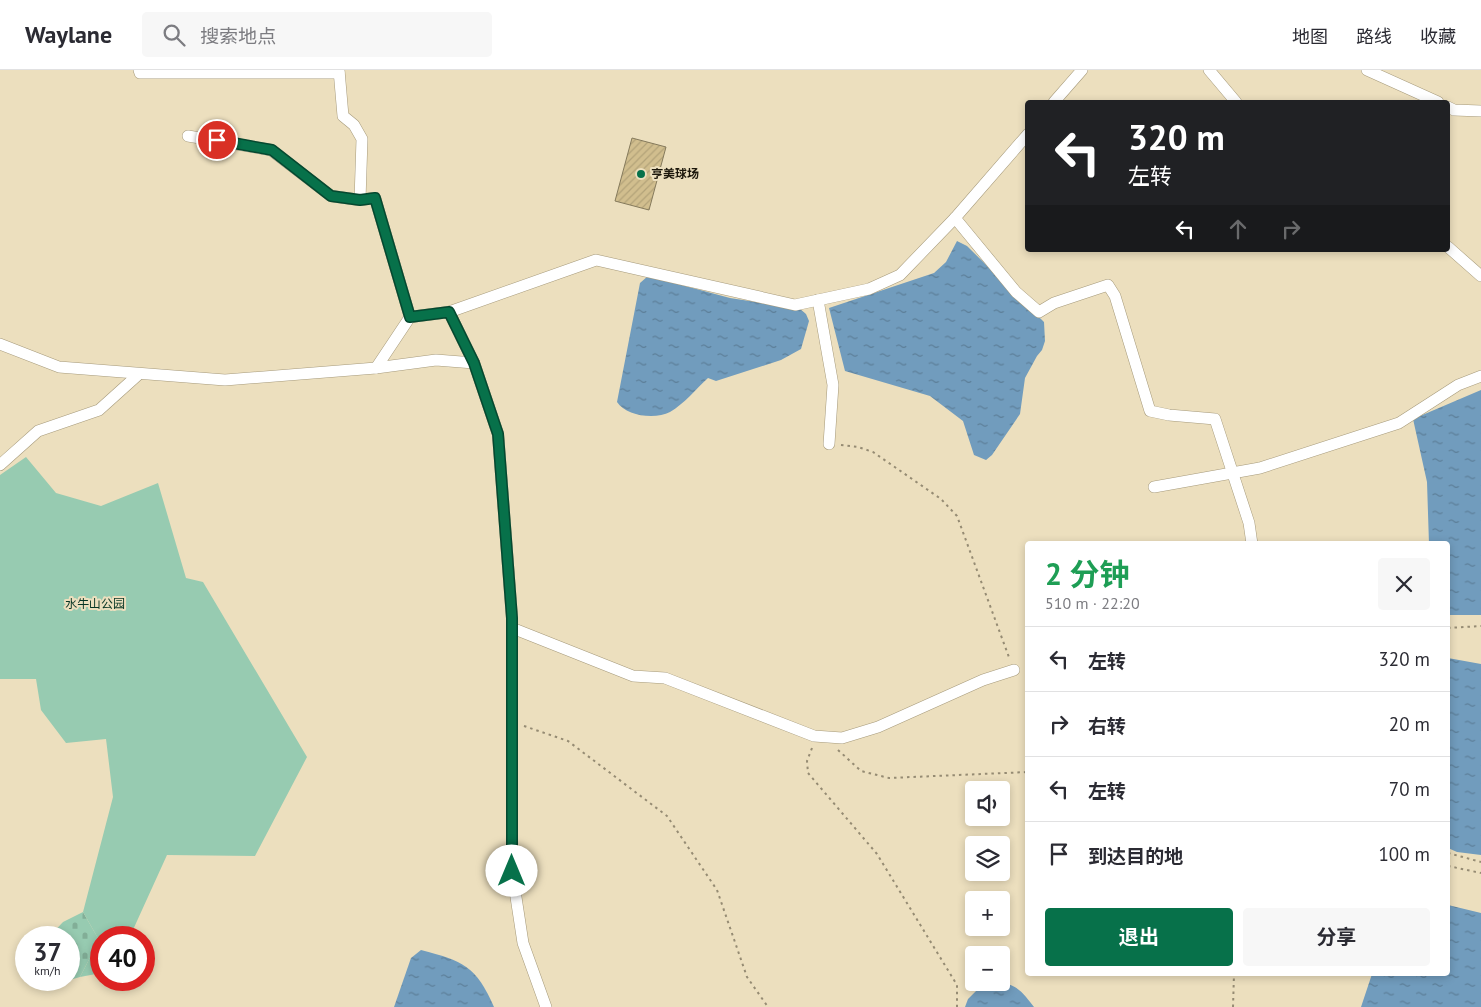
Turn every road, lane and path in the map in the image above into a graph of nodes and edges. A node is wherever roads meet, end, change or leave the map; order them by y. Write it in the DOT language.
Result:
graph roads {
  1 [pos="138,70"];
  2 [pos="1082,70"];
  3 [pos="1209,70"];
  4 [pos="1367,70"];
  5 [pos="339,72"];
  6 [pos="1056,100"];
  7 [pos="1234,100"];
  8 [pos="1434,100"];
  9 [pos="1450,108"];
  10 [pos="1481,111"];
  11 [pos="188,136"];
  12 [pos="1025,137"];
  13 [pos="360,200"];
  14 [pos="955,218"];
  15 [pos="1450,249"];
  16 [pos="1481,276"];
  17 [pos="818,300"];
  18 [pos="449,312"];
  19 [pos="410,317"];
  20 [pos="0,344"];
  21 [pos="474,363"];
  22 [pos="376,368"];
  23 [pos="139,374"];
  24 [pos="1481,376"];
  25 [pos="829,444"];
  26 [pos="0,465"];
  27 [pos="1232,473"];
  28 [pos="1154,487"];
  29 [pos="1252,541"];
  30 [pos="1481,626"];
  31 [pos="512,628"];
  32 [pos="1450,628"];
  33 [pos="1014,670"];
  34 [pos="512,722"];
  35 [pos="819,737"];
  36 [pos="1025,772"];
  37 [pos="1450,854"];
  38 [pos="1481,862"];
  39 [pos="1450,866"];
  40 [pos="1481,873"];
  41 [pos="1234,976"];
  42 [pos="546,1007"];
  43 [pos="768,1007"];
  44 [pos="957,1007"];
  45 [pos="1234,1007"];
  1 -- 5 [label="street"];
  2 -- 6 [label="street"];
  3 -- 7 [label="street"];
  4 -- 8 [label="street"];
  5 -- 13 [label="street"];
  9 -- 10 [label="street"];
  11 -- 13 [label="street"];
  12 -- 14 [label="street"];
  13 -- 19 [label="street"];
  14 -- 17 [label="street"];
  14 -- 27 [label="street"];
  15 -- 16 [label="street"];
  17 -- 18 [label="street"];
  17 -- 25 [label="street"];
  18 -- 19 [label="street"];
  18 -- 21 [label="street"];
  19 -- 22 [label="street"];
  20 -- 23 [label="street"];
  21 -- 22 [label="street"];
  21 -- 31 [label="street"];
  22 -- 23 [label="street"];
  23 -- 26 [label="street"];
  24 -- 27 [label="street"];
  25 -- 33 [label="path"];
  27 -- 28 [label="street"];
  27 -- 29 [label="street"];
  30 -- 32 [label="path"];
  31 -- 34 [label="street"];
  31 -- 35 [label="street"];
  33 -- 35 [label="street"];
  34 -- 42 [label="street"];
  34 -- 43 [label="path"];
  35 -- 36 [label="path"];
  35 -- 44 [label="path"];
  37 -- 38 [label="path"];
  39 -- 40 [label="path"];
  41 -- 45 [label="path"];
}
